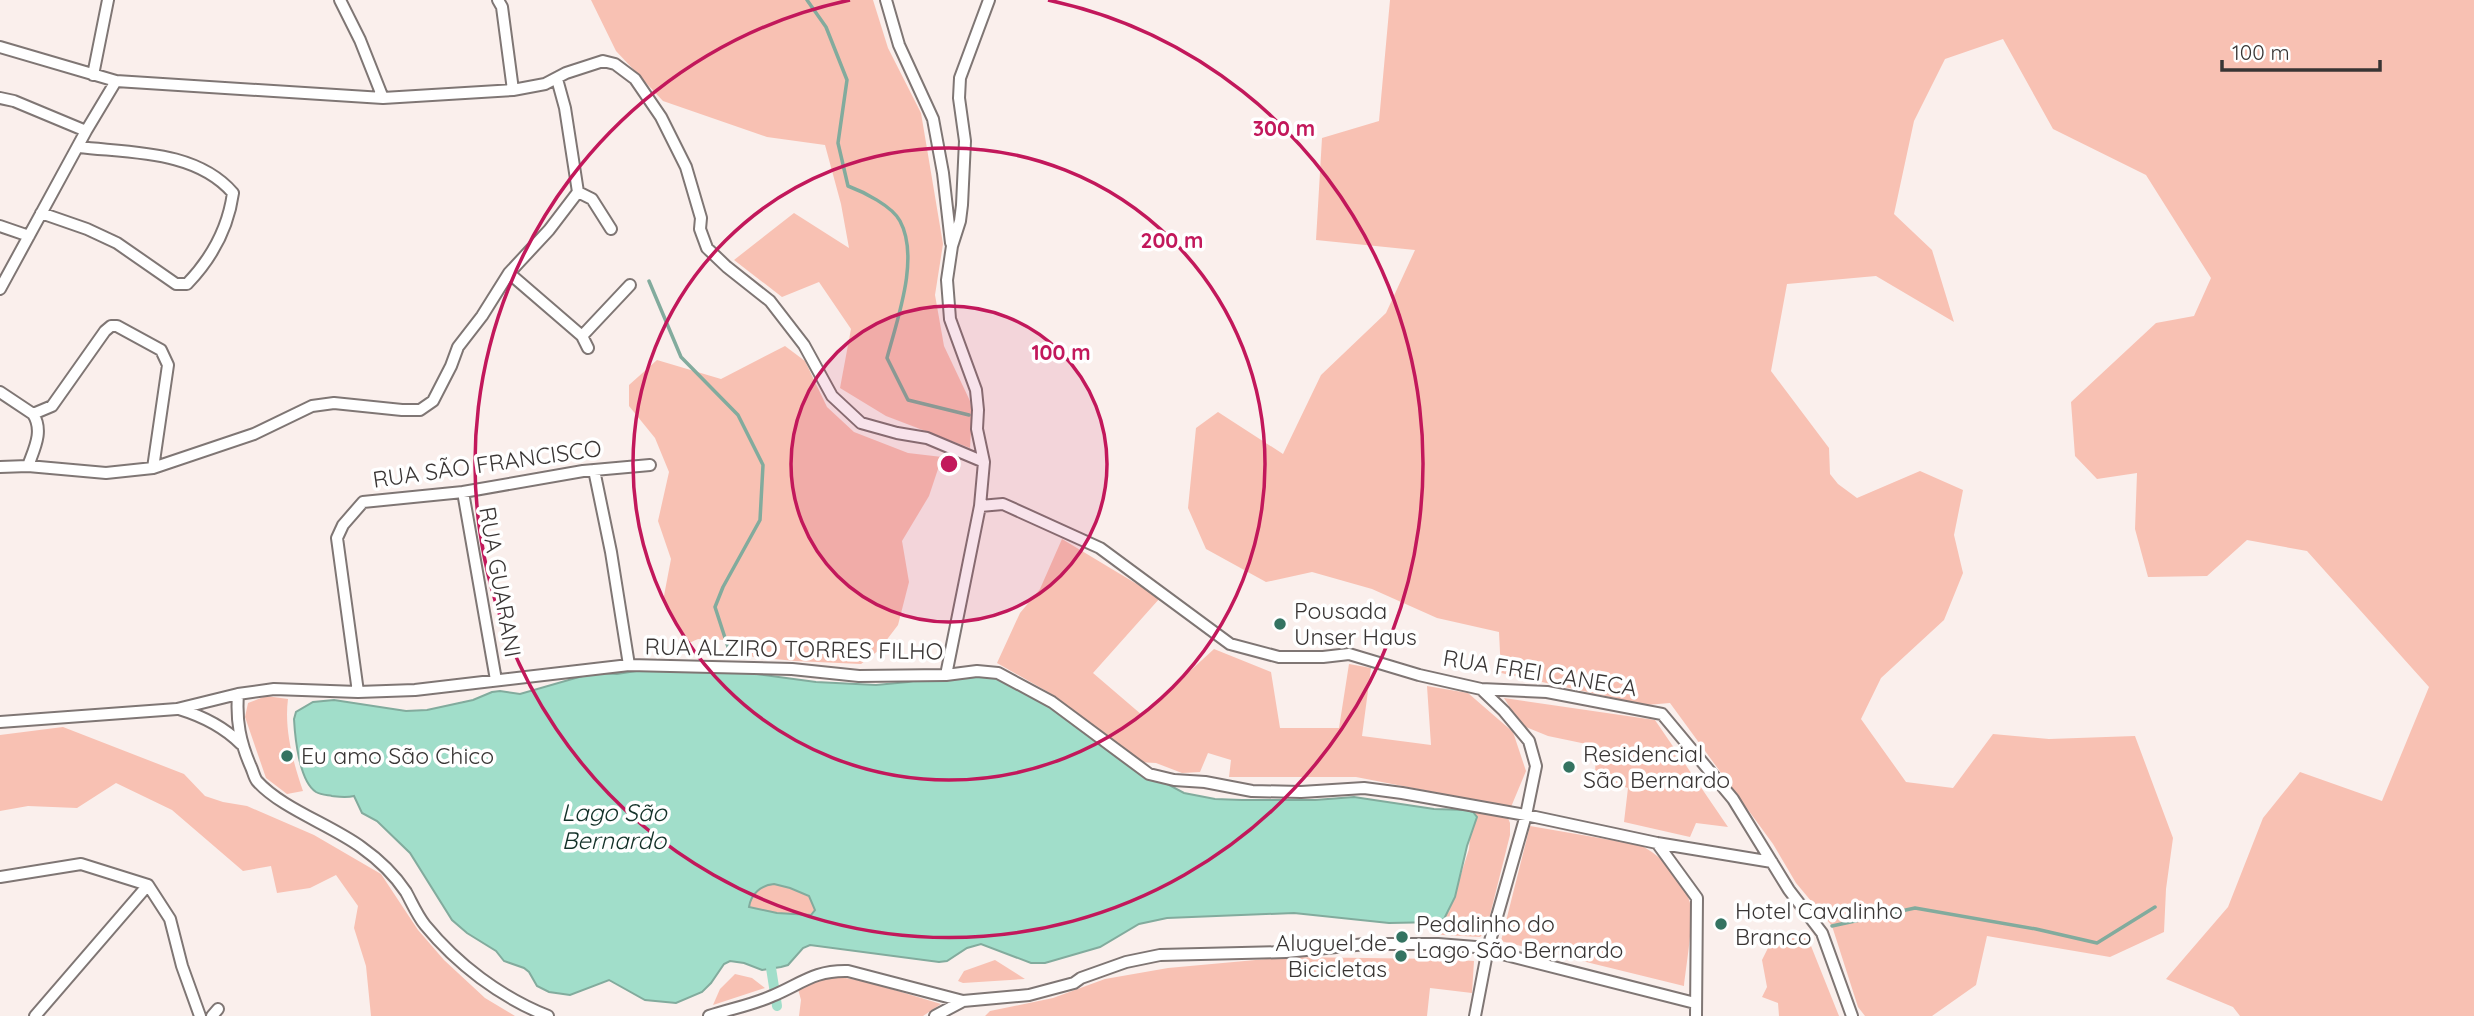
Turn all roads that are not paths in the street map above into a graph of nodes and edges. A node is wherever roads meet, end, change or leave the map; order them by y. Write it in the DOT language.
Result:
graph roads {
  1 [pos="108,0"];
  2 [pos="340,0"];
  3 [pos="498,0"];
  4 [pos="886,0"];
  5 [pos="989,0"];
  6 [pos="0,47"];
  7 [pos="93,75"];
  8 [pos="557,79"];
  9 [pos="116,81"];
  10 [pos="513,90"];
  11 [pos="0,98"];
  12 [pos="383,98"];
  13 [pos="86,131"];
  14 [pos="79,147"];
  15 [pos="579,192"];
  16 [pos="41,213"];
  17 [pos="0,226"];
  18 [pos="611,229"];
  19 [pos="29,236"];
  20 [pos="952,246"];
  21 [pos="509,273"];
  22 [pos="630,285"];
  23 [pos="0,289"];
  24 [pos="582,336"];
  25 [pos="588,348"];
  26 [pos="0,392"];
  27 [pos="33,414"];
  28 [pos="984,462"];
  29 [pos="650,465"];
  30 [pos="28,466"];
  31 [pos="0,467"];
  32 [pos="153,468"];
  33 [pos="594,470"];
  34 [pos="463,492"];
  35 [pos="980,506"];
  36 [pos="629,665"];
  37 [pos="946,675"];
  38 [pos="496,680"];
  39 [pos="1480,689"];
  40 [pos="358,692"];
  41 [pos="238,694"];
  42 [pos="177,709"];
  43 [pos="0,722"];
  44 [pos="241,744"];
  45 [pos="1526,815"];
  46 [pos="1657,843"];
  47 [pos="1772,862"];
  48 [pos="0,877"];
  49 [pos="148,885"];
  50 [pos="1488,948"];
  51 [pos="963,1001"];
  52 [pos="1695,1003"];
  53 [pos="35,1016"];
  54 [pos="200,1016"];
  55 [pos="548,1016"];
  56 [pos="709,1016"];
  57 [pos="934,1016"];
  58 [pos="1475,1016"];
  59 [pos="1696,1016"];
  60 [pos="1852,1016"];
  1 -- 7 [label="street"];
  2 -- 12 [label="street"];
  3 -- 10 [label="street"];
  4 -- 20 [label="street"];
  5 -- 20 [label="street"];
  6 -- 7 [label="street"];
  7 -- 9 [label="street"];
  8 -- 10 [label="street"];
  8 -- 15 [label="street"];
  8 -- 28 [label="street"];
  9 -- 12 [label="street"];
  9 -- 13 [label="street"];
  10 -- 12 [label="street"];
  11 -- 13 [label="street"];
  13 -- 14 [label="street"];
  14 -- 16 [label="street"];
  14 -- 16 [label="street"];
  15 -- 18 [label="street"];
  15 -- 21 [label="street"];
  16 -- 19 [label="street"];
  17 -- 19 [label="street"];
  19 -- 23 [label="street"];
  20 -- 28 [label="street"];
  21 -- 24 [label="street"];
  21 -- 32 [label="street"];
  22 -- 24 [label="street"];
  24 -- 25 [label="street"];
  26 -- 27 [label="street"];
  27 -- 30 [label="street"];
  27 -- 32 [label="street"];
  28 -- 35 [label="street"];
  29 -- 33 [label="street, RUA SÃO FRANCISCO"];
  30 -- 31 [label="street"];
  30 -- 32 [label="street"];
  33 -- 34 [label="street, RUA SÃO FRANCISCO"];
  33 -- 36 [label="street"];
  34 -- 38 [label="street, RUA GUARANI"];
  34 -- 40 [label="street, RUA SÃO FRANCISCO"];
  35 -- 37 [label="street"];
  35 -- 39 [label="street, RUA FREI CANECA"];
  36 -- 37 [label="street, RUA ALZIRO TORRES FILHO"];
  36 -- 38 [label="street, RUA ALZIRO TORRES FILHO"];
  37 -- 45 [label="street, RUA ALZIRO TORRES FILHO"];
  38 -- 40 [label="street, RUA ALZIRO TORRES FILHO"];
  39 -- 45 [label="street"];
  39 -- 47 [label="street, RUA FREI CANECA"];
  40 -- 41 [label="street, RUA ALZIRO TORRES FILHO"];
  41 -- 42 [label="street, RUA ALZIRO TORRES FILHO"];
  41 -- 44 [label="street"];
  42 -- 43 [label="street, RUA ALZIRO TORRES FILHO"];
  42 -- 44 [label="street"];
  44 -- 55 [label="street"];
  45 -- 46 [label="street, RUA ALZIRO TORRES FILHO"];
  45 -- 50 [label="street"];
  46 -- 47 [label="street, RUA ALZIRO TORRES FILHO"];
  46 -- 52 [label="street"];
  47 -- 60 [label="street, RUA FREI CANECA"];
  48 -- 49 [label="street"];
  49 -- 53 [label="street"];
  49 -- 54 [label="street"];
  50 -- 51 [label="street"];
  50 -- 52 [label="street"];
  50 -- 58 [label="street"];
  51 -- 56 [label="street"];
  51 -- 57 [label="street"];
  52 -- 59 [label="street"];
}
